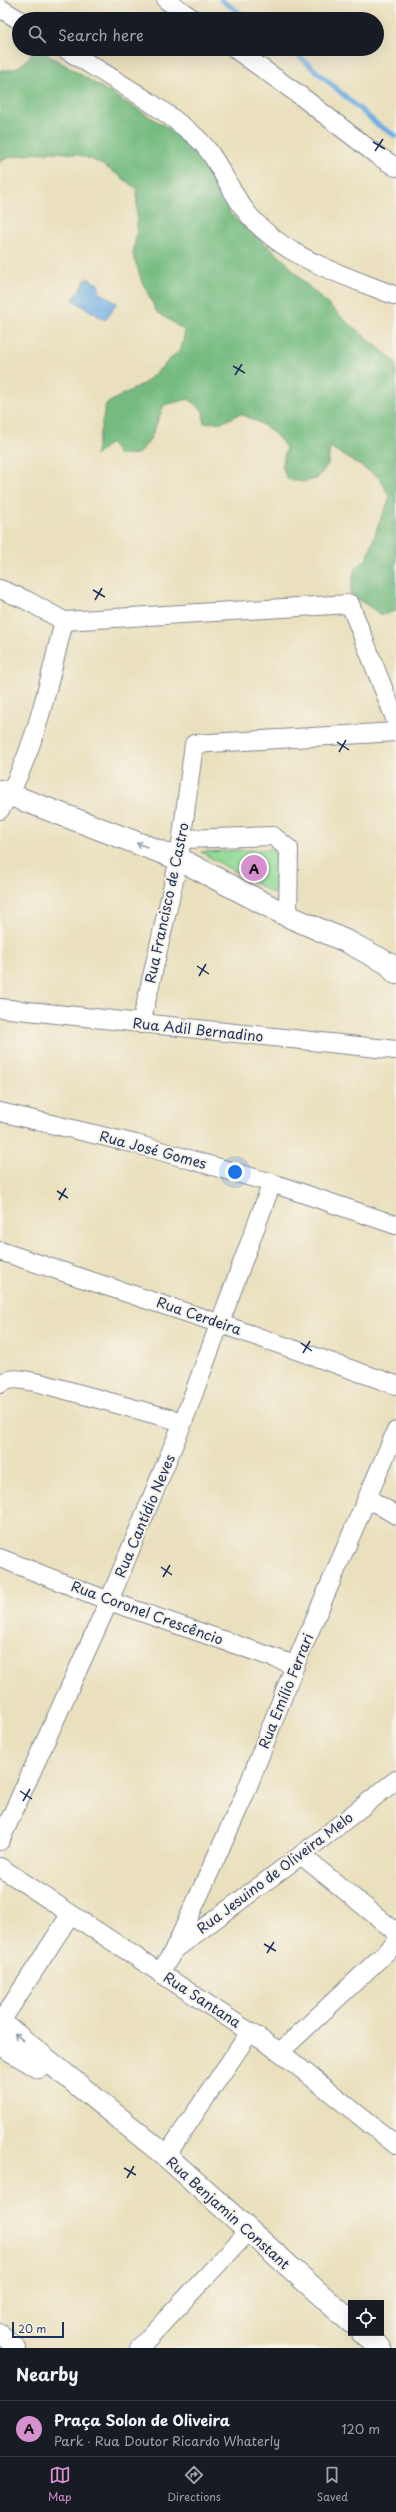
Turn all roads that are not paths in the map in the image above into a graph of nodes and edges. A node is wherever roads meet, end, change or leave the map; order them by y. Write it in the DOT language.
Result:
graph roads {
  1 [pos="166,0"];
  2 [pos="0,8"];
  3 [pos="183,12"];
  4 [pos="12,16"];
  5 [pos="76,56"];
  6 [pos="245,56"];
  7 [pos="396,167"];
  8 [pos="396,296"];
  9 [pos="0,589"];
  10 [pos="64,621"];
  11 [pos="396,721"];
  12 [pos="396,732"];
  13 [pos="4,798"];
  14 [pos="180,849"];
  15 [pos="288,916"];
  16 [pos="394,966"];
  17 [pos="0,1008"];
  18 [pos="141,1024"];
  19 [pos="396,1050"];
  20 [pos="0,1112"];
  21 [pos="272,1183"];
  22 [pos="396,1225"];
  23 [pos="0,1251"];
  24 [pos="221,1324"];
  25 [pos="0,1384"];
  26 [pos="396,1385"];
  27 [pos="183,1422"];
  28 [pos="396,1431"];
  29 [pos="366,1498"];
  30 [pos="396,1515"];
  31 [pos="0,1558"];
  32 [pos="109,1602"];
  33 [pos="295,1664"];
  34 [pos="396,1780"];
  35 [pos="0,1841"];
  36 [pos="301,1855"];
  37 [pos="0,1867"];
  38 [pos="70,1915"];
  39 [pos="396,1932"];
  40 [pos="396,1943"];
  41 [pos="174,1950"];
  42 [pos="160,1973"];
  43 [pos="0,2022"];
  44 [pos="250,2032"];
  45 [pos="0,2044"];
  46 [pos="280,2052"];
  47 [pos="104,2105"];
  48 [pos="396,2144"];
  49 [pos="166,2156"];
  50 [pos="248,2232"];
  51 [pos="348,2319"];
  52 [pos="0,2333"];
  53 [pos="366,2336"];
  54 [pos="17,2348"];
  55 [pos="138,2348"];
  56 [pos="380,2348"];
  1 -- 3 [label="street"];
  2 -- 4 [label="street"];
  5 -- 8 [label="street"];
  6 -- 7 [label="street"];
  9 -- 10 [label="street"];
  10 -- 11 [label="street"];
  10 -- 13 [label="street"];
  12 -- 14 [label="street, Rua Francisco de Castro"];
  14 -- 13 [label="main road, one-way"];
  14 -- 15 [label="main road"];
  14 -- 15 [label="street"];
  14 -- 18 [label="street, Rua Francisco de Castro"];
  15 -- 16 [label="main road"];
  17 -- 18 [label="street, Rua Adil Bernadino"];
  18 -- 19 [label="street, Rua Adil Bernadino"];
  20 -- 21 [label="street, Rua José Gomes"];
  21 -- 22 [label="street, Rua José Gomes"];
  21 -- 24 [label="street, Rua Cantídio Neves"];
  23 -- 24 [label="street, Rua Cerdeira"];
  24 -- 26 [label="street, Rua Cerdeira"];
  24 -- 27 [label="street, Rua Cantídio Neves"];
  25 -- 27 [label="street"];
  27 -- 32 [label="street, Rua Cantídio Neves"];
  28 -- 29 [label="street, Rua Emílio Ferrari"];
  29 -- 30 [label="street"];
  29 -- 33 [label="street, Rua Emílio Ferrari"];
  31 -- 32 [label="street, Rua Coronel Crescêncio"];
  32 -- 33 [label="street, Rua Coronel Crescêncio"];
  32 -- 35 [label="street, Rua Cantídio Neves"];
  33 -- 41 [label="street, Rua Emílio Ferrari"];
  34 -- 36 [label="street, Rua Jesuino de Oliveira Melo"];
  36 -- 39 [label="street"];
  36 -- 41 [label="street, Rua Jesuino de Oliveira Melo"];
  37 -- 38 [label="street, Rua Santana"];
  38 -- 42 [label="street, Rua Santana"];
  38 -- 43 [label="street"];
  40 -- 46 [label="street"];
  41 -- 42 [label="street, Rua Jesuino de Oliveira Melo"];
  42 -- 44 [label="street, Rua Santana"];
  47 -- 43 [label="main road, Rua Benjamin Constant, one-way"];
  44 -- 46 [label="street, Rua Santana"];
  44 -- 49 [label="street"];
  45 -- 47 [label="main road, Rua Benjamin Constant"];
  46 -- 48 [label="street, Rua Santana"];
  47 -- 49 [label="main road, Rua Benjamin Constant"];
  49 -- 50 [label="main road, Rua Benjamin Constant"];
  50 -- 51 [label="main road, Rua Benjamin Constant"];
  50 -- 55 [label="street"];
  52 -- 54 [label="street"];
  53 -- 56 [label="main road"];
}
